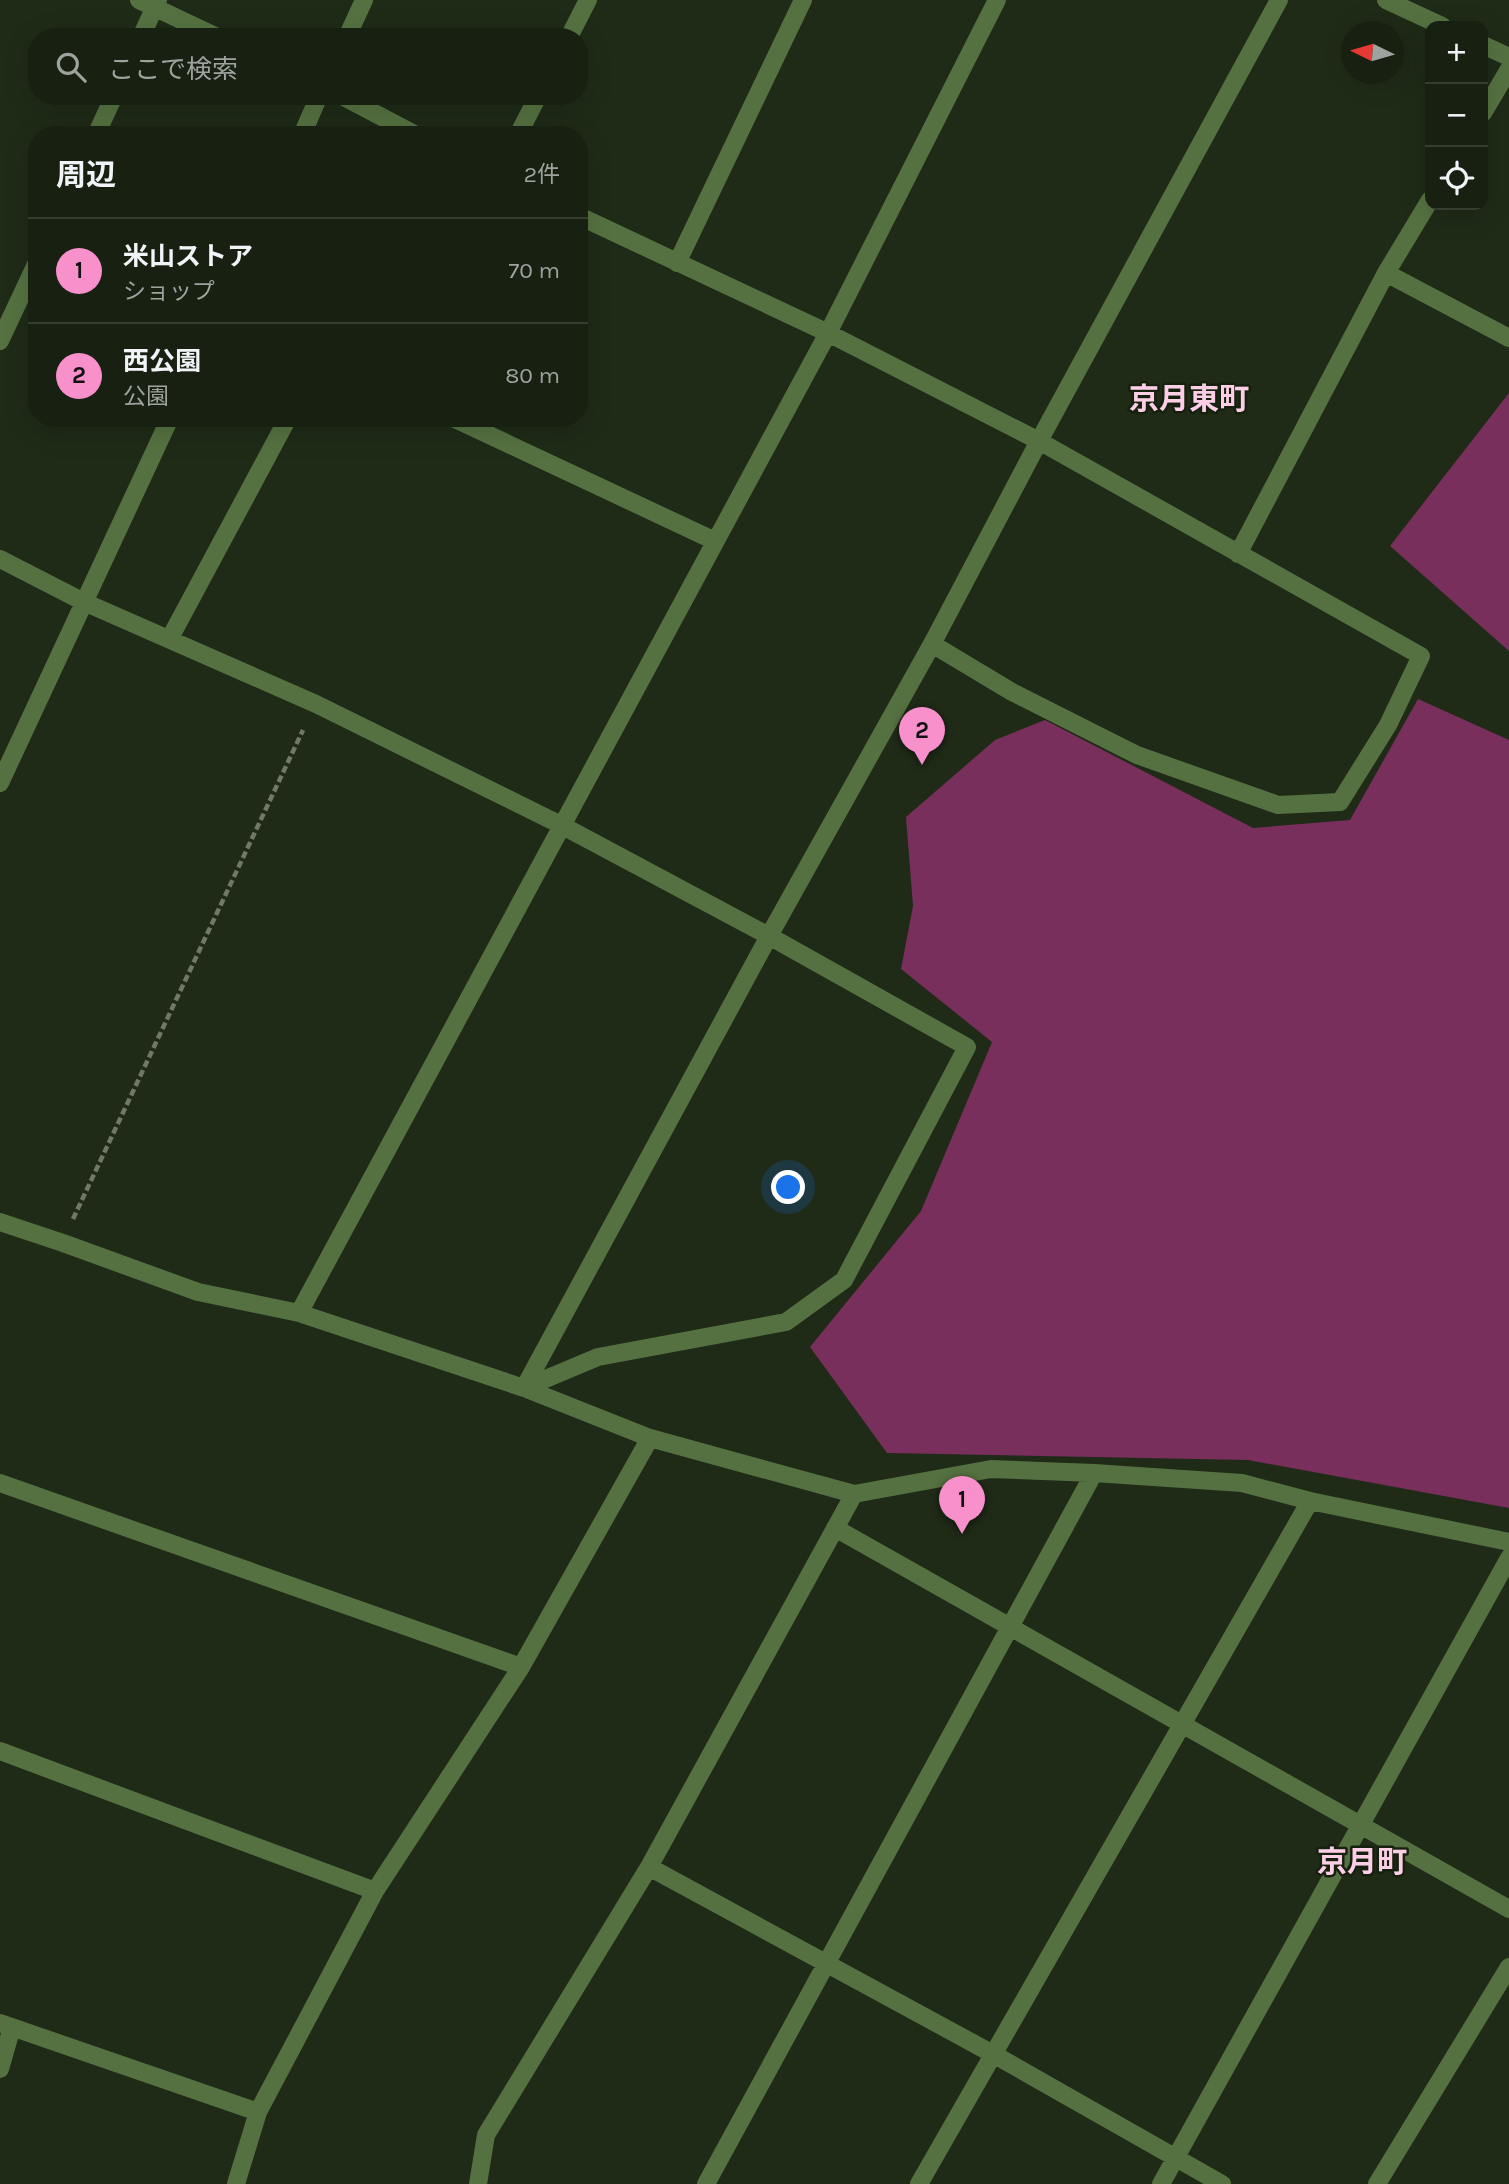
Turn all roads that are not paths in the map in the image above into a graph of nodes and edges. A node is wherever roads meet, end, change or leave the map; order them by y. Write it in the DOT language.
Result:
graph roads {
  1 [pos="364,0"];
  2 [pos="589,0"];
  3 [pos="803,0"];
  4 [pos="998,0"];
  5 [pos="1279,0"];
  6 [pos="1386,0"];
  7 [pos="151,3"];
  8 [pos="1431,21"];
  9 [pos="144,28"];
  10 [pos="200,28"];
  11 [pos="351,28"];
  12 [pos="574,28"];
  13 [pos="1488,48"];
  14 [pos="1509,58"];
  15 [pos="1509,69"];
  16 [pos="110,105"];
  17 [pos="316,105"];
  18 [pos="359,105"];
  19 [pos="533,105"];
  20 [pos="1488,105"];
  21 [pos="100,126"];
  22 [pos="306,126"];
  23 [pos="399,126"];
  24 [pos="523,126"];
  25 [pos="1425,208"];
  26 [pos="588,220"];
  27 [pos="677,263"];
  28 [pos="1386,273"];
  29 [pos="28,281"];
  30 [pos="828,333"];
  31 [pos="1509,338"];
  32 [pos="0,341"];
  33 [pos="166,427"];
  34 [pos="283,427"];
  35 [pos="472,427"];
  36 [pos="1038,440"];
  37 [pos="715,541"];
  38 [pos="1238,554"];
  39 [pos="0,559"];
  40 [pos="84,602"];
  41 [pos="170,638"];
  42 [pos="932,643"];
  43 [pos="0,783"];
  44 [pos="561,825"];
  45 [pos="769,936"];
  46 [pos="3,1223"];
  47 [pos="0,1242"];
  48 [pos="299,1313"];
  49 [pos="524,1388"];
  50 [pos="650,1438"];
  51 [pos="1094,1473"];
  52 [pos="0,1483"];
  53 [pos="854,1494"];
  54 [pos="1310,1500"];
  55 [pos="835,1528"];
  56 [pos="1509,1542"];
  57 [pos="1509,1558"];
  58 [pos="1010,1627"];
  59 [pos="521,1667"];
  60 [pos="1182,1724"];
  61 [pos="0,1751"];
  62 [pos="1360,1825"];
  63 [pos="649,1867"];
  64 [pos="375,1891"];
  65 [pos="1509,1909"];
  66 [pos="826,1965"];
  67 [pos="1509,1967"];
  68 [pos="6,2025"];
  69 [pos="993,2054"];
  70 [pos="0,2069"];
  71 [pos="258,2112"];
  72 [pos="1175,2158"];
  73 [pos="236,2184"];
  74 [pos="478,2184"];
  75 [pos="706,2184"];
  76 [pos="919,2184"];
  77 [pos="1161,2184"];
  78 [pos="1222,2184"];
  79 [pos="1377,2184"];
  1 -- 11 [label="street"];
  2 -- 12 [label="street"];
  3 -- 27 [label="street"];
  4 -- 30 [label="street"];
  5 -- 36 [label="street"];
  6 -- 8 [label="street"];
  7 -- 9 [label="street"];
  7 -- 10 [label="street"];
  13 -- 14 [label="street"];
  15 -- 20 [label="street"];
  16 -- 21 [label="street"];
  17 -- 22 [label="street"];
  18 -- 23 [label="street"];
  19 -- 24 [label="street"];
  25 -- 28 [label="street"];
  26 -- 27 [label="street"];
  27 -- 30 [label="street"];
  28 -- 31 [label="street"];
  28 -- 38 [label="street"];
  29 -- 32 [label="street"];
  30 -- 36 [label="street"];
  30 -- 37 [label="street"];
  33 -- 40 [label="street"];
  34 -- 41 [label="street"];
  35 -- 37 [label="street"];
  36 -- 38 [label="street"];
  36 -- 42 [label="street"];
  37 -- 44 [label="street"];
  38 -- 42 [label="street"];
  39 -- 40 [label="street"];
  40 -- 41 [label="street"];
  40 -- 43 [label="street"];
  41 -- 44 [label="street"];
  42 -- 45 [label="street"];
  44 -- 45 [label="street"];
  44 -- 48 [label="street"];
  45 -- 49 [label="street"];
  45 -- 49 [label="street"];
  46 -- 47 [label="street"];
  46 -- 48 [label="street"];
  48 -- 49 [label="street"];
  49 -- 50 [label="street"];
  50 -- 53 [label="street"];
  50 -- 59 [label="street"];
  51 -- 53 [label="street"];
  51 -- 54 [label="street"];
  51 -- 58 [label="street"];
  52 -- 59 [label="street"];
  53 -- 55 [label="street"];
  54 -- 56 [label="street"];
  54 -- 60 [label="street"];
  55 -- 58 [label="street"];
  55 -- 63 [label="street"];
  57 -- 62 [label="street"];
  58 -- 60 [label="street"];
  58 -- 66 [label="street"];
  59 -- 64 [label="street"];
  60 -- 62 [label="street"];
  60 -- 69 [label="street"];
  61 -- 64 [label="street"];
  62 -- 65 [label="street"];
  62 -- 72 [label="street"];
  63 -- 66 [label="street"];
  63 -- 74 [label="street"];
  64 -- 71 [label="street"];
  66 -- 69 [label="street"];
  66 -- 75 [label="street"];
  67 -- 79 [label="street"];
  68 -- 70 [label="street"];
  68 -- 71 [label="street"];
  69 -- 72 [label="street"];
  69 -- 76 [label="street"];
  71 -- 73 [label="street"];
  72 -- 77 [label="street"];
  72 -- 78 [label="street"];
}
